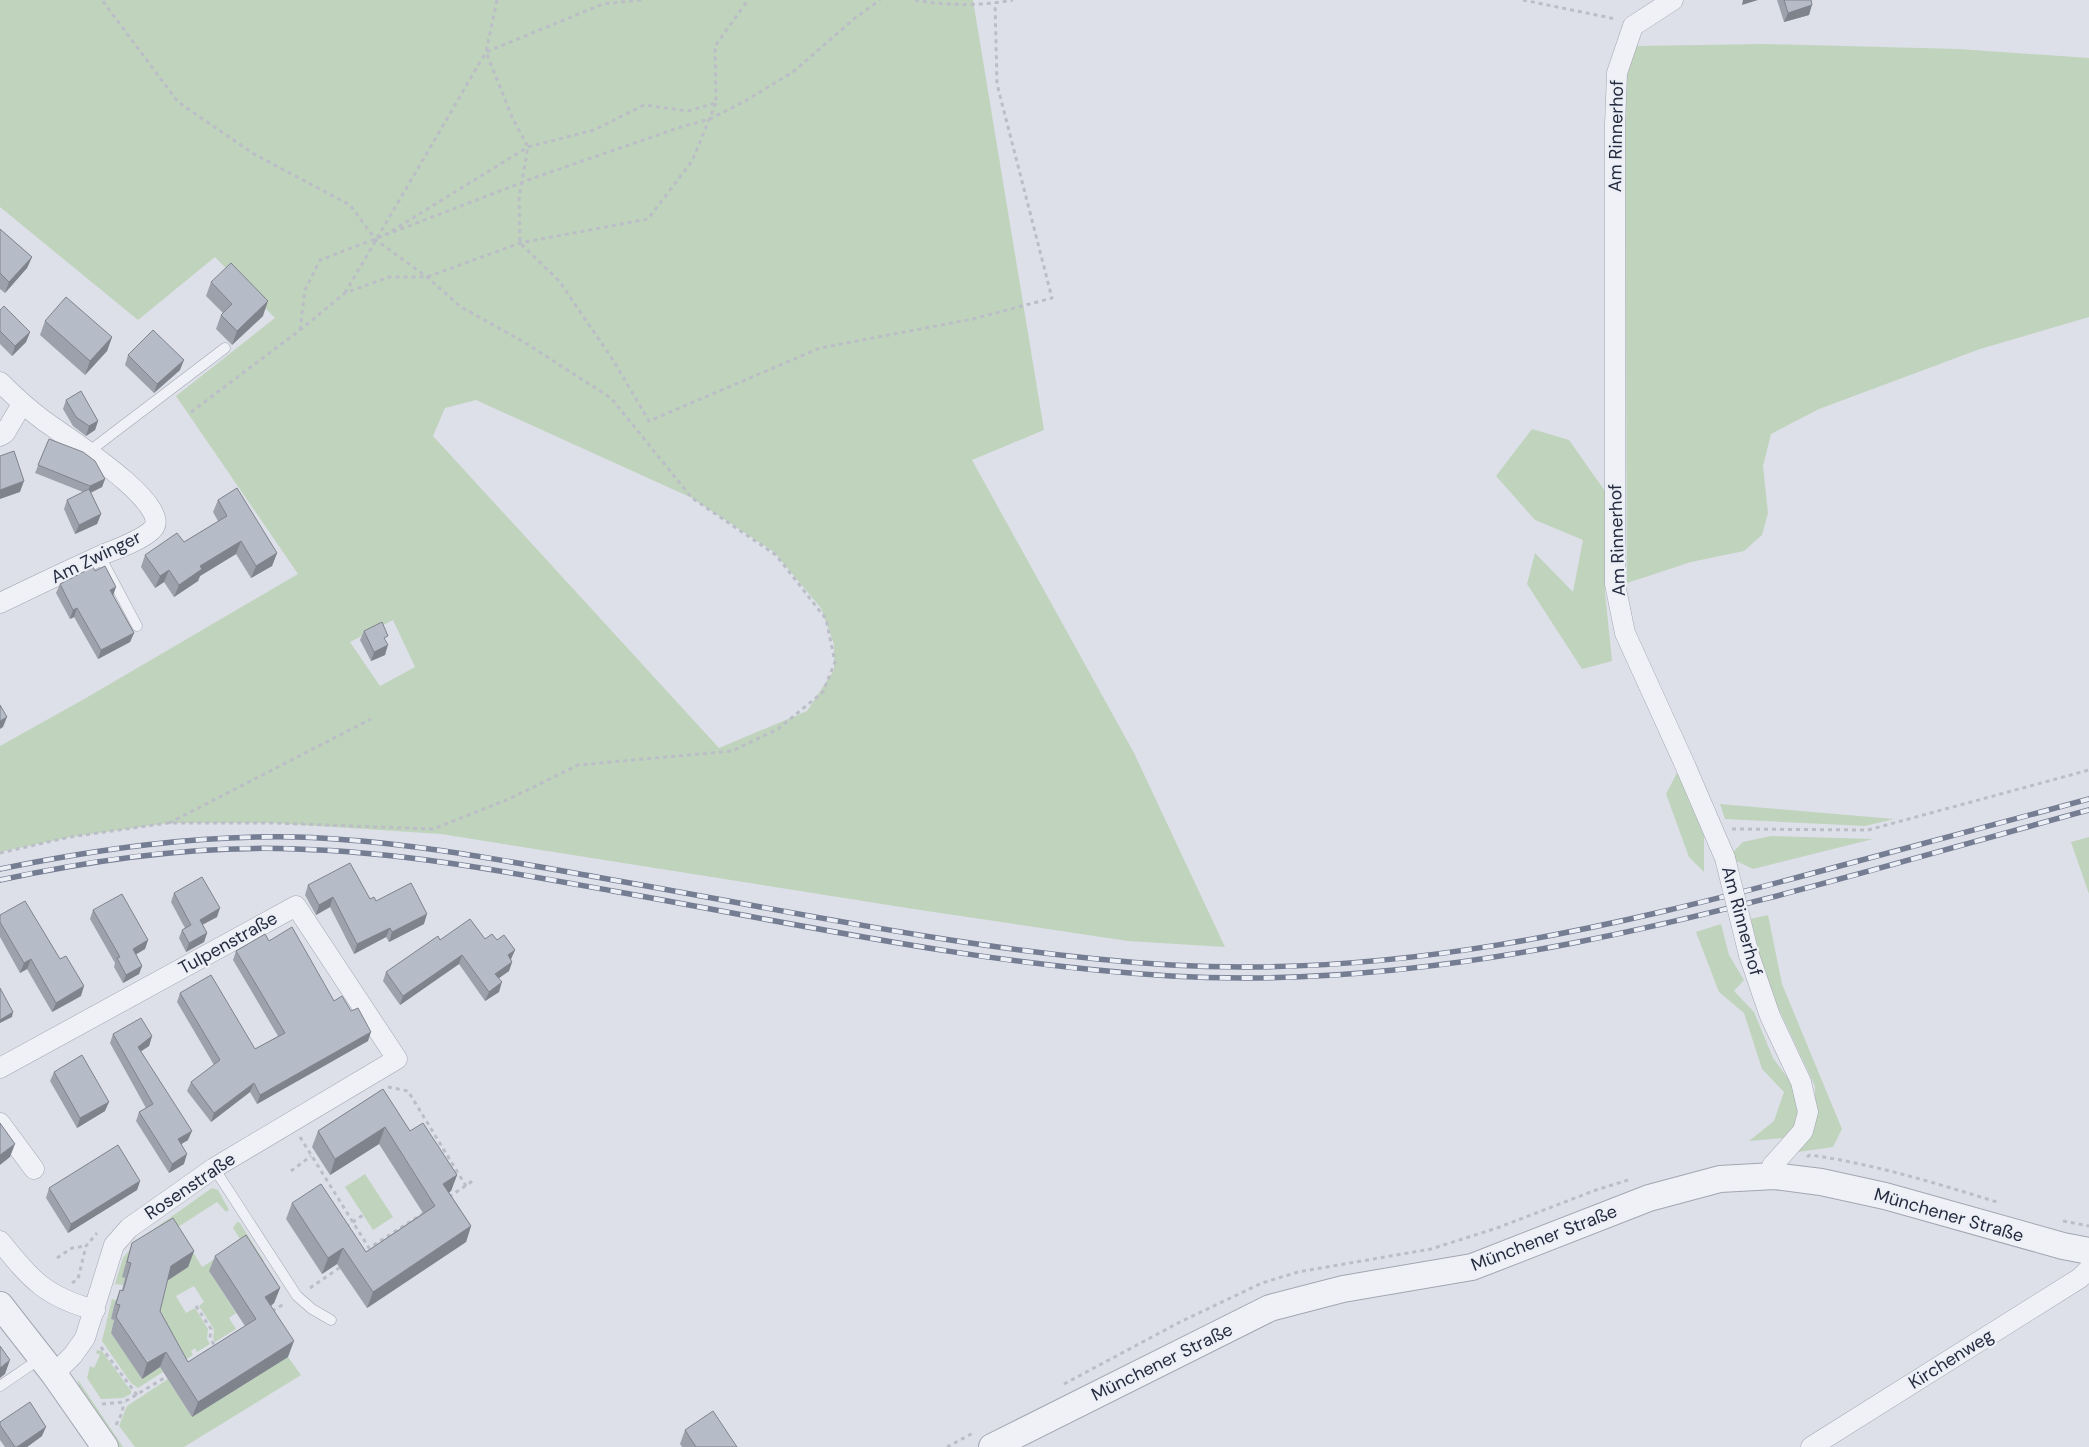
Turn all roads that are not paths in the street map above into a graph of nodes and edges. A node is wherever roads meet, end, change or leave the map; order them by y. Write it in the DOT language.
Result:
graph roads {
  1 [pos="1673,0"];
  2 [pos="225,348"];
  3 [pos="0,382"];
  4 [pos="22,404"];
  5 [pos="0,436"];
  6 [pos="87,453"];
  7 [pos="100,556"];
  8 [pos="0,603"];
  9 [pos="137,626"];
  10 [pos="397,1059"];
  11 [pos="0,1068"];
  12 [pos="0,1123"];
  13 [pos="214,1168"];
  14 [pos="34,1169"];
  15 [pos="1774,1176"];
  16 [pos="0,1241"];
  17 [pos="2089,1251"];
  18 [pos="2089,1269"];
  19 [pos="0,1305"];
  20 [pos="94,1310"];
  21 [pos="331,1320"];
  22 [pos="48,1366"];
  23 [pos="0,1386"];
  24 [pos="111,1436"];
  25 [pos="992,1447"];
  26 [pos="1811,1447"];
  1 -- 15 [label="street, Am Rinnerhof, bridge"];
  2 -- 6 [label="lane"];
  3 -- 4 [label="street, Am Zwinger"];
  4 -- 5 [label="street"];
  4 -- 6 [label="street, Am Zwinger"];
  6 -- 7 [label="street, Am Zwinger"];
  7 -- 8 [label="street, Am Zwinger"];
  7 -- 9 [label="lane"];
  10 -- 11 [label="street, Tulpenstraße"];
  10 -- 13 [label="street, Rosenstraße"];
  12 -- 14 [label="street"];
  13 -- 20 [label="street, Rosenstraße"];
  13 -- 21 [label="lane"];
  15 -- 17 [label="street, Münchener Straße"];
  15 -- 25 [label="street, Münchener Straße"];
  16 -- 20 [label="street"];
  18 -- 26 [label="street, Kirchenweg"];
  19 -- 22 [label="street"];
  20 -- 22 [label="street, Rosenstraße"];
  22 -- 23 [label="lane"];
  22 -- 24 [label="street"];
}
